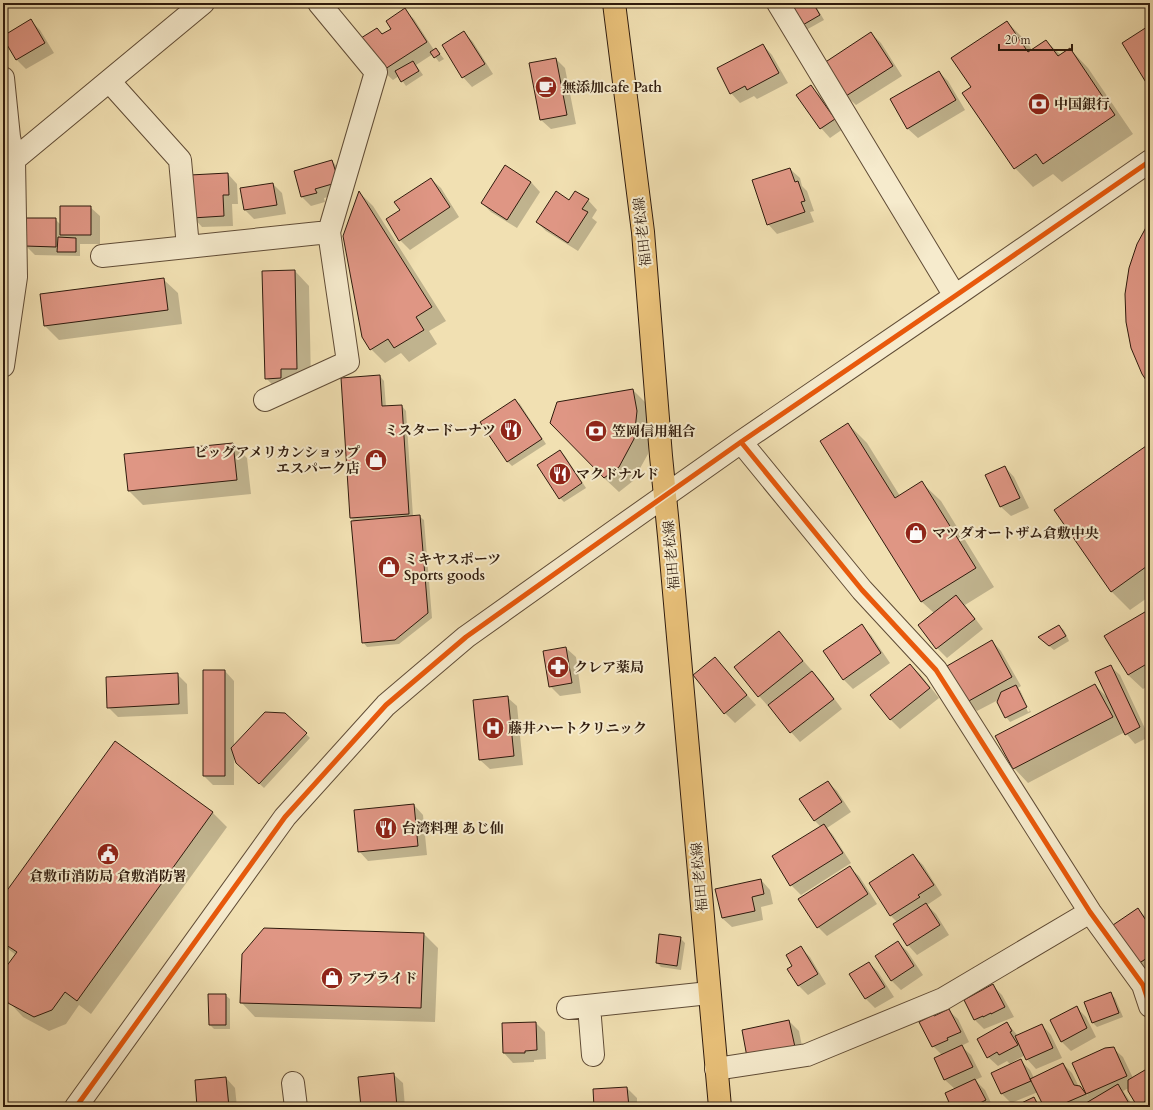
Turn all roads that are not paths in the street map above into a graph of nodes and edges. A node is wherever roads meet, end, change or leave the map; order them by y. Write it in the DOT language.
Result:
graph roads {
  1 [pos="203,3"];
  2 [pos="319,3"];
  3 [pos="614,3"];
  4 [pos="778,3"];
  5 [pos="3,78"];
  6 [pos="109,81"];
  7 [pos="1150,161"];
  8 [pos="9,165"];
  9 [pos="330,232"];
  10 [pos="188,247"];
  11 [pos="102,256"];
  12 [pos="955,296"];
  13 [pos="3,366"];
  14 [pos="266,400"];
  15 [pos="740,442"];
  16 [pos="665,496"];
  17 [pos="1090,912"];
  18 [pos="1146,984"];
  19 [pos="709,993"];
  20 [pos="1150,1006"];
  21 [pos="593,1055"];
  22 [pos="716,1069"];
  23 [pos="293,1083"];
  24 [pos="76,1107"];
  25 [pos="296,1107"];
  26 [pos="720,1107"];
  1 -- 6 [label="street"];
  2 -- 9 [label="street"];
  3 -- 16 [label="main road, 福田老松線"];
  4 -- 12 [label="street"];
  5 -- 8 [label="street"];
  6 -- 8 [label="street"];
  6 -- 10 [label="street"];
  7 -- 12 [label="street"];
  8 -- 13 [label="street"];
  9 -- 10 [label="street"];
  9 -- 14 [label="street"];
  10 -- 11 [label="street"];
  12 -- 15 [label="street"];
  15 -- 16 [label="street"];
  15 -- 17 [label="street"];
  16 -- 19 [label="main road, 福田老松線"];
  16 -- 24 [label="street"];
  17 -- 18 [label="street"];
  17 -- 22 [label="street"];
  18 -- 20 [label="street"];
  19 -- 21 [label="street"];
  19 -- 22 [label="main road, 福田老松線"];
  22 -- 26 [label="main road, 福田老松線"];
  23 -- 25 [label="street"];
}
